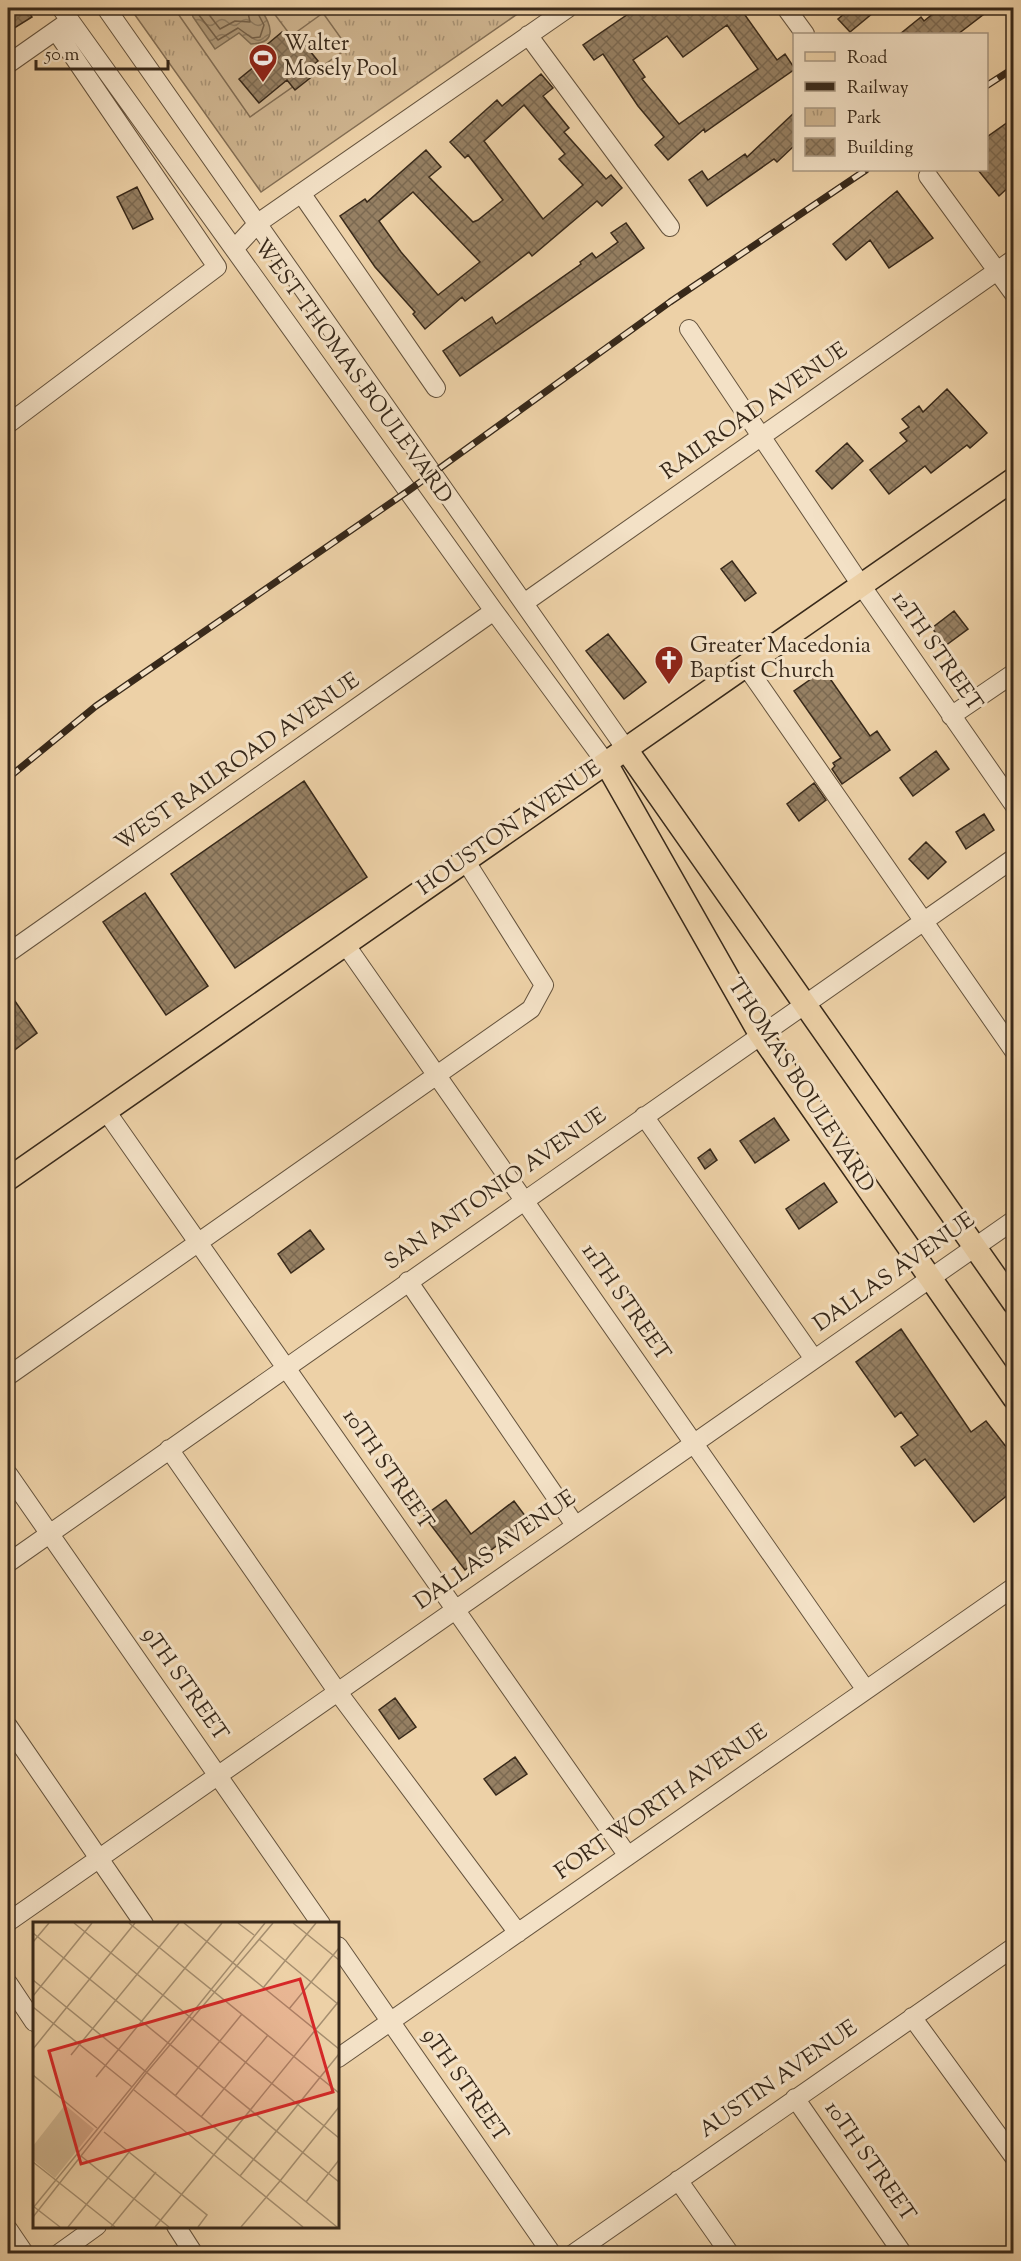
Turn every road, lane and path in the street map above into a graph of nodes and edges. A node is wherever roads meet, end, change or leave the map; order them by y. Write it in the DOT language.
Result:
graph roads {
  1 [pos="106,8"];
  2 [pos="568,8"];
  3 [pos="786,8"];
  4 [pos="63,20"];
  5 [pos="803,33"];
  6 [pos="528,35"];
  7 [pos="8,64"];
  8 [pos="928,176"];
  9 [pos="301,193"];
  10 [pos="258,223"];
  11 [pos="670,227"];
  12 [pos="234,249"];
  13 [pos="1014,259"];
  14 [pos="997,271"];
  15 [pos="1014,294"];
  16 [pos="688,329"];
  17 [pos="436,388"];
  18 [pos="8,424"];
  19 [pos="761,437"];
  20 [pos="1014,479"];
  21 [pos="861,585"];
  22 [pos="524,603"];
  23 [pos="494,611"];
  24 [pos="746,666"];
  25 [pos="1014,673"];
  26 [pos="951,716"];
  27 [pos="626,749"];
  28 [pos="606,763"];
  29 [pos="1014,805"];
  30 [pos="1014,858"];
  31 [pos="465,860"];
  32 [pos="923,921"];
  33 [pos="345,944"];
  34 [pos="8,952"];
  35 [pos="803,1004"];
  36 [pos="760,1034"];
  37 [pos="1014,1051"];
  38 [pos="437,1076"];
  39 [pos="106,1111"];
  40 [pos="644,1116"];
  41 [pos="8,1179"];
  42 [pos="524,1200"];
  43 [pos="1014,1220"];
  44 [pos="198,1243"];
  45 [pos="974,1247"];
  46 [pos="930,1278"];
  47 [pos="408,1281"];
  48 [pos="1014,1303"];
  49 [pos="814,1359"];
  50 [pos="286,1367"];
  51 [pos="8,1376"];
  52 [pos="1014,1398"];
  53 [pos="693,1443"];
  54 [pos="169,1449"];
  55 [pos="8,1474"];
  56 [pos="575,1525"];
  57 [pos="49,1533"];
  58 [pos="8,1563"];
  59 [pos="1014,1587"];
  60 [pos="455,1609"];
  61 [pos="866,1690"];
  62 [pos="337,1691"];
  63 [pos="8,1726"];
  64 [pos="217,1774"];
  65 [pos="628,1856"];
  66 [pos="97,1858"];
  67 [pos="8,1922"];
  68 [pos="143,1922"];
  69 [pos="320,1922"];
  70 [pos="518,1933"];
  71 [pos="339,1947"];
  72 [pos="1014,1947"];
  73 [pos="8,1983"];
  74 [pos="912,2017"];
  75 [pos="33,2020"];
  76 [pos="390,2021"];
  77 [pos="339,2057"];
  78 [pos="795,2098"];
  79 [pos="1014,2157"];
  80 [pos="678,2180"];
  81 [pos="93,2228"];
  82 [pos="177,2228"];
  83 [pos="8,2229"];
  84 [pos="25,2253"];
  85 [pos="58,2253"];
  86 [pos="194,2253"];
  87 [pos="552,2253"];
  88 [pos="573,2253"];
  89 [pos="730,2253"];
  90 [pos="903,2253"];
  1 -- 10 [label="street, WEST THOMAS BOULEVARD"];
  2 -- 6 [label="street"];
  3 -- 5 [label="street"];
  4 -- 7 [label="street"];
  4 -- 12 [label="street, WEST THOMAS BOULEVARD"];
  4 -- 18 [label="street"];
  6 -- 9 [label="street"];
  6 -- 11 [label="street"];
  8 -- 14 [label="street"];
  9 -- 10 [label="street"];
  9 -- 17 [label="street"];
  10 -- 12 [label="street"];
  10 -- 22 [label="street, WEST THOMAS BOULEVARD"];
  12 -- 23 [label="street, WEST THOMAS BOULEVARD"];
  13 -- 14 [label="street, RAILROAD AVENUE"];
  14 -- 15 [label="street"];
  14 -- 19 [label="street, RAILROAD AVENUE"];
  16 -- 19 [label="street, 12TH STREET"];
  19 -- 21 [label="street, 12TH STREET"];
  19 -- 22 [label="street, RAILROAD AVENUE"];
  20 -- 21 [label="main road, HOUSTON AVENUE"];
  21 -- 24 [label="main road, HOUSTON AVENUE"];
  21 -- 26 [label="street, 12TH STREET"];
  22 -- 27 [label="street, WEST THOMAS BOULEVARD"];
  23 -- 28 [label="street, WEST THOMAS BOULEVARD"];
  23 -- 34 [label="street, WEST RAILROAD AVENUE"];
  24 -- 27 [label="main road, HOUSTON AVENUE"];
  24 -- 32 [label="street"];
  25 -- 26 [label="street"];
  26 -- 29 [label="street, 12TH STREET"];
  27 -- 28 [label="main road, HOUSTON AVENUE"];
  27 -- 35 [label="main road, THOMAS BOULEVARD"];
  28 -- 31 [label="main road, HOUSTON AVENUE"];
  28 -- 36 [label="main road, THOMAS BOULEVARD"];
  30 -- 32 [label="street, SAN ANTONIO AVENUE"];
  31 -- 33 [label="main road, HOUSTON AVENUE"];
  31 -- 38 [label="street"];
  32 -- 35 [label="street, SAN ANTONIO AVENUE"];
  32 -- 37 [label="street"];
  33 -- 38 [label="street, 11TH STREET"];
  33 -- 39 [label="main road, HOUSTON AVENUE"];
  35 -- 36 [label="street, SAN ANTONIO AVENUE"];
  35 -- 45 [label="main road, THOMAS BOULEVARD"];
  36 -- 40 [label="street, SAN ANTONIO AVENUE"];
  36 -- 46 [label="main road, THOMAS BOULEVARD"];
  38 -- 42 [label="street, 11TH STREET"];
  38 -- 44 [label="street"];
  39 -- 41 [label="main road, HOUSTON AVENUE"];
  39 -- 44 [label="street, 10TH STREET"];
  40 -- 42 [label="street, SAN ANTONIO AVENUE"];
  40 -- 49 [label="street"];
  42 -- 47 [label="street, SAN ANTONIO AVENUE"];
  42 -- 53 [label="street, 11TH STREET"];
  43 -- 45 [label="street, DALLAS AVENUE"];
  44 -- 50 [label="street, 10TH STREET"];
  44 -- 51 [label="street"];
  45 -- 46 [label="street, DALLAS AVENUE"];
  45 -- 48 [label="main road, THOMAS BOULEVARD"];
  46 -- 49 [label="street, DALLAS AVENUE"];
  46 -- 52 [label="main road, THOMAS BOULEVARD"];
  47 -- 50 [label="street, SAN ANTONIO AVENUE"];
  47 -- 56 [label="street"];
  49 -- 53 [label="street, DALLAS AVENUE"];
  50 -- 54 [label="street, SAN ANTONIO AVENUE"];
  50 -- 60 [label="street, 10TH STREET"];
  53 -- 56 [label="street, DALLAS AVENUE"];
  53 -- 61 [label="street, 11TH STREET"];
  54 -- 57 [label="street, SAN ANTONIO AVENUE"];
  54 -- 62 [label="street"];
  55 -- 57 [label="street, 9TH STREET"];
  56 -- 60 [label="street, DALLAS AVENUE"];
  57 -- 58 [label="street, SAN ANTONIO AVENUE"];
  57 -- 64 [label="street, 9TH STREET"];
  59 -- 61 [label="street, FORT WORTH AVENUE"];
  60 -- 62 [label="street, DALLAS AVENUE"];
  60 -- 65 [label="street, 10TH STREET"];
  61 -- 65 [label="street, FORT WORTH AVENUE"];
  62 -- 64 [label="street, DALLAS AVENUE"];
  62 -- 70 [label="street"];
  63 -- 66 [label="street"];
  64 -- 66 [label="street, DALLAS AVENUE"];
  64 -- 69 [label="street, 9TH STREET"];
  65 -- 70 [label="street, FORT WORTH AVENUE"];
  66 -- 67 [label="street, DALLAS AVENUE"];
  66 -- 68 [label="street"];
  70 -- 76 [label="street, FORT WORTH AVENUE"];
  71 -- 76 [label="street, 9TH STREET"];
  72 -- 74 [label="street, AUSTIN AVENUE"];
  73 -- 75 [label="street"];
  74 -- 78 [label="street, AUSTIN AVENUE"];
  74 -- 79 [label="street"];
  76 -- 77 [label="street, FORT WORTH AVENUE"];
  76 -- 87 [label="street, 9TH STREET"];
  78 -- 80 [label="street, AUSTIN AVENUE"];
  78 -- 90 [label="street, 10TH STREET"];
  80 -- 88 [label="street, AUSTIN AVENUE"];
  80 -- 89 [label="street"];
  81 -- 85 [label="street"];
  82 -- 86 [label="street"];
  83 -- 84 [label="street"];
}
